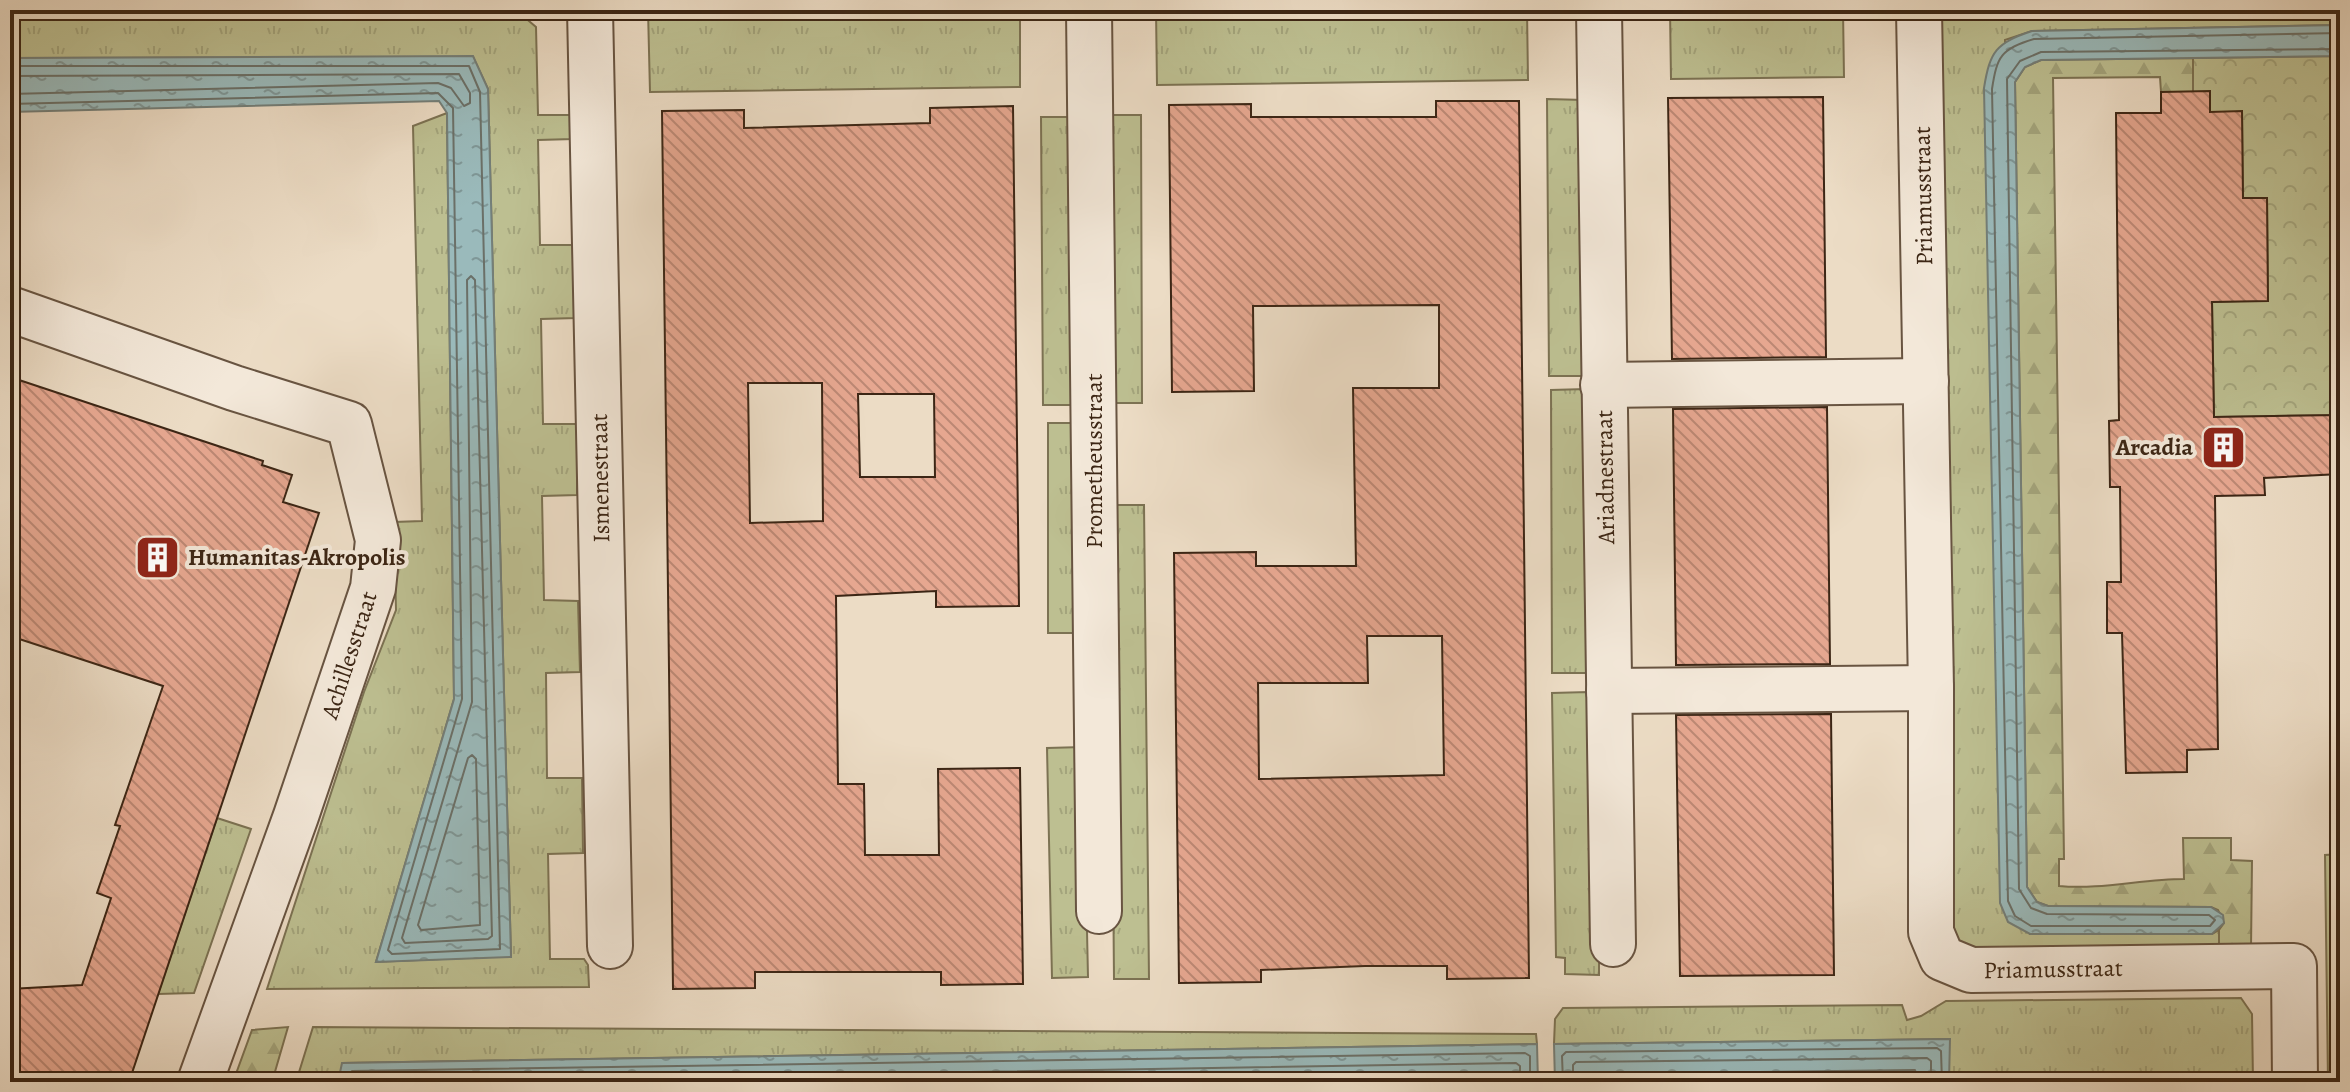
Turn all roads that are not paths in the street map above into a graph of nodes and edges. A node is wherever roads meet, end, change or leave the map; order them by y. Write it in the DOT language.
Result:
graph roads {
  1 [pos="590,10"];
  2 [pos="1089,10"];
  3 [pos="1599,10"];
  4 [pos="1919,10"];
  5 [pos="10,309"];
  6 [pos="1926,381"];
  7 [pos="1603,385"];
  8 [pos="1931,688"];
  9 [pos="1609,691"];
  10 [pos="1099,911"];
  11 [pos="1613,944"];
  12 [pos="610,946"];
  13 [pos="200,1082"];
  14 [pos="2295,1082"];
  1 -- 12 [label="street, Ismenestraat"];
  2 -- 10 [label="street, Prometheusstraat"];
  3 -- 7 [label="street, Ariadnestraat"];
  4 -- 6 [label="street, Priamusstraat"];
  5 -- 13 [label="street, Achillesstraat"];
  6 -- 7 [label="street"];
  6 -- 8 [label="street, Priamusstraat"];
  7 -- 9 [label="street, Ariadnestraat"];
  8 -- 9 [label="street"];
  8 -- 14 [label="street, Priamusstraat"];
  9 -- 11 [label="street, Ariadnestraat"];
}
